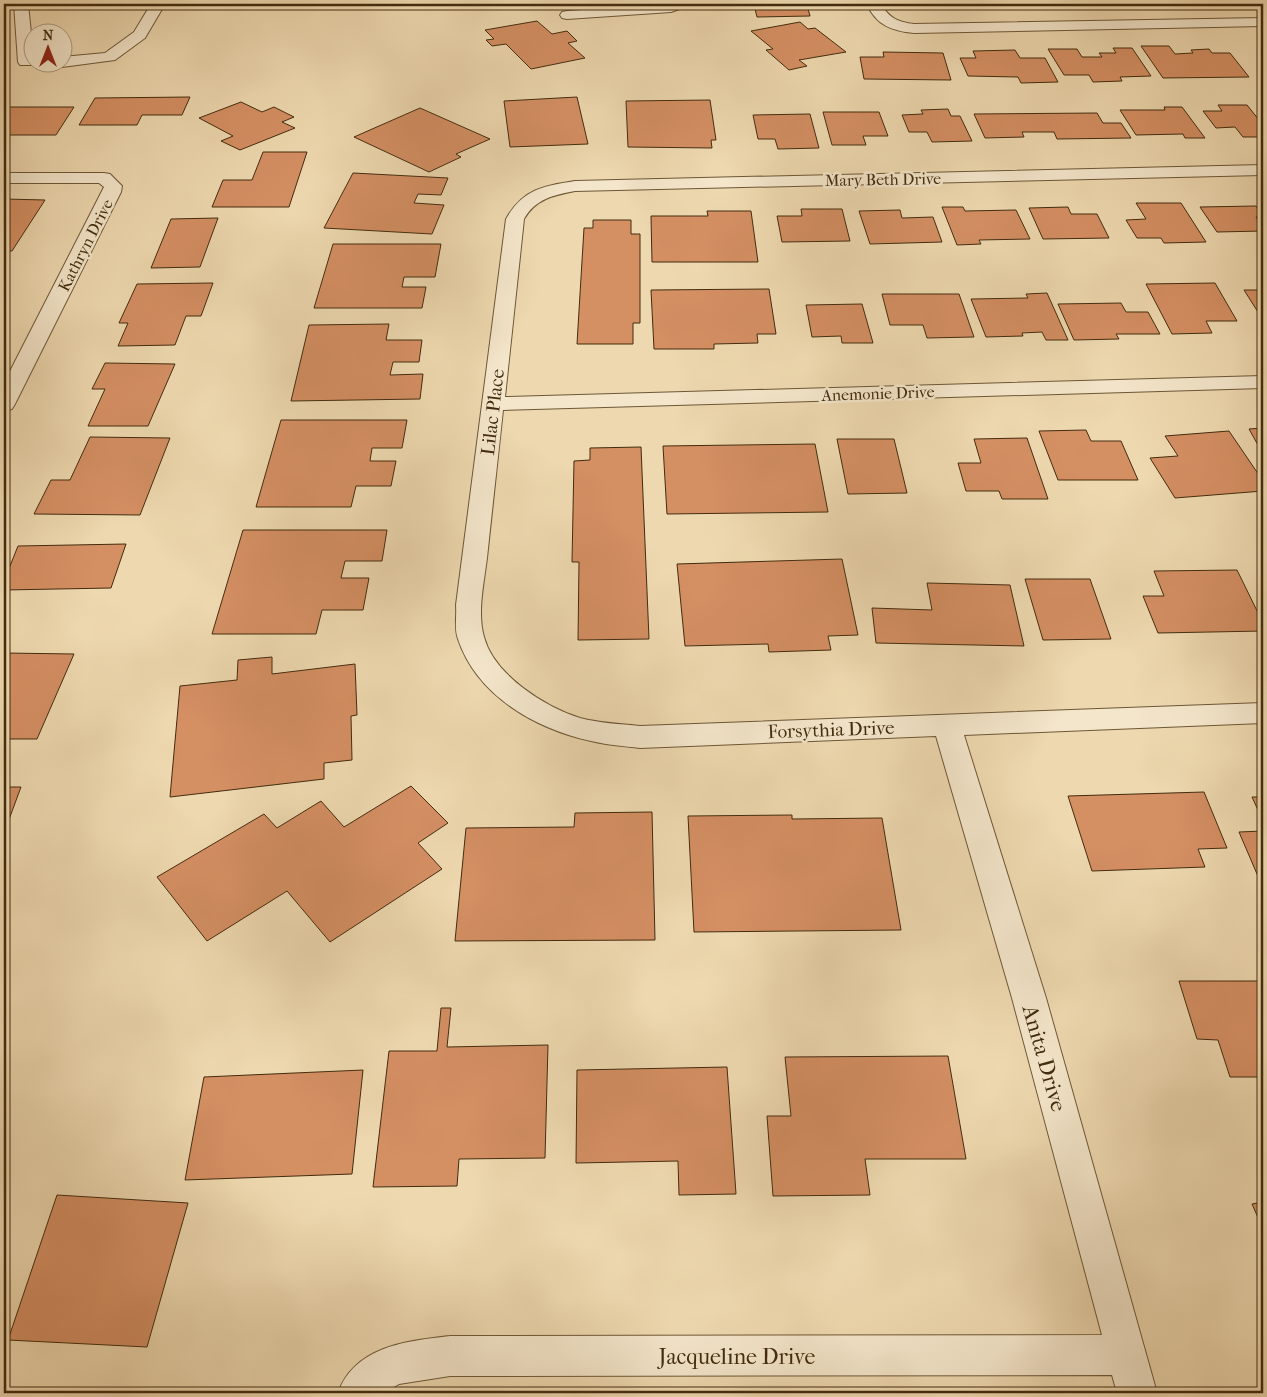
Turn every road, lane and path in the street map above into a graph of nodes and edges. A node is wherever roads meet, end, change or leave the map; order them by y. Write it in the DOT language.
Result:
graph roads {
  1 [pos="21,4"];
  2 [pos="158,4"];
  3 [pos="680,4"];
  4 [pos="874,4"];
  5 [pos="567,15"];
  6 [pos="1263,22"];
  7 [pos="22,33"];
  8 [pos="72,61"];
  9 [pos="1263,170"];
  10 [pos="4,178"];
  11 [pos="514,218"];
  12 [pos="1263,382"];
  13 [pos="5,400"];
  14 [pos="493,404"];
  15 [pos="469,605"];
  16 [pos="1263,713"];
  17 [pos="947,725"];
  18 [pos="1128,1355"];
  19 [pos="358,1393"];
  20 [pos="1137,1393"];
  1 -- 7 [label="street"];
  2 -- 8 [label="street"];
  3 -- 5 [label="street"];
  4 -- 6 [label="street"];
  9 -- 11 [label="street, Mary Beth Drive"];
  10 -- 13 [label="street, Kathryn Drive"];
  11 -- 14 [label="street, Lilac Place"];
  12 -- 14 [label="street, Anemonie Drive"];
  14 -- 15 [label="street, Lilac Place"];
  15 -- 17 [label="street, Forsythia Drive"];
  16 -- 17 [label="street, Forsythia Drive"];
  17 -- 18 [label="street, Anita Drive"];
  18 -- 19 [label="street, Jacqueline Drive"];
  18 -- 20 [label="street, Anita Drive"];
}
